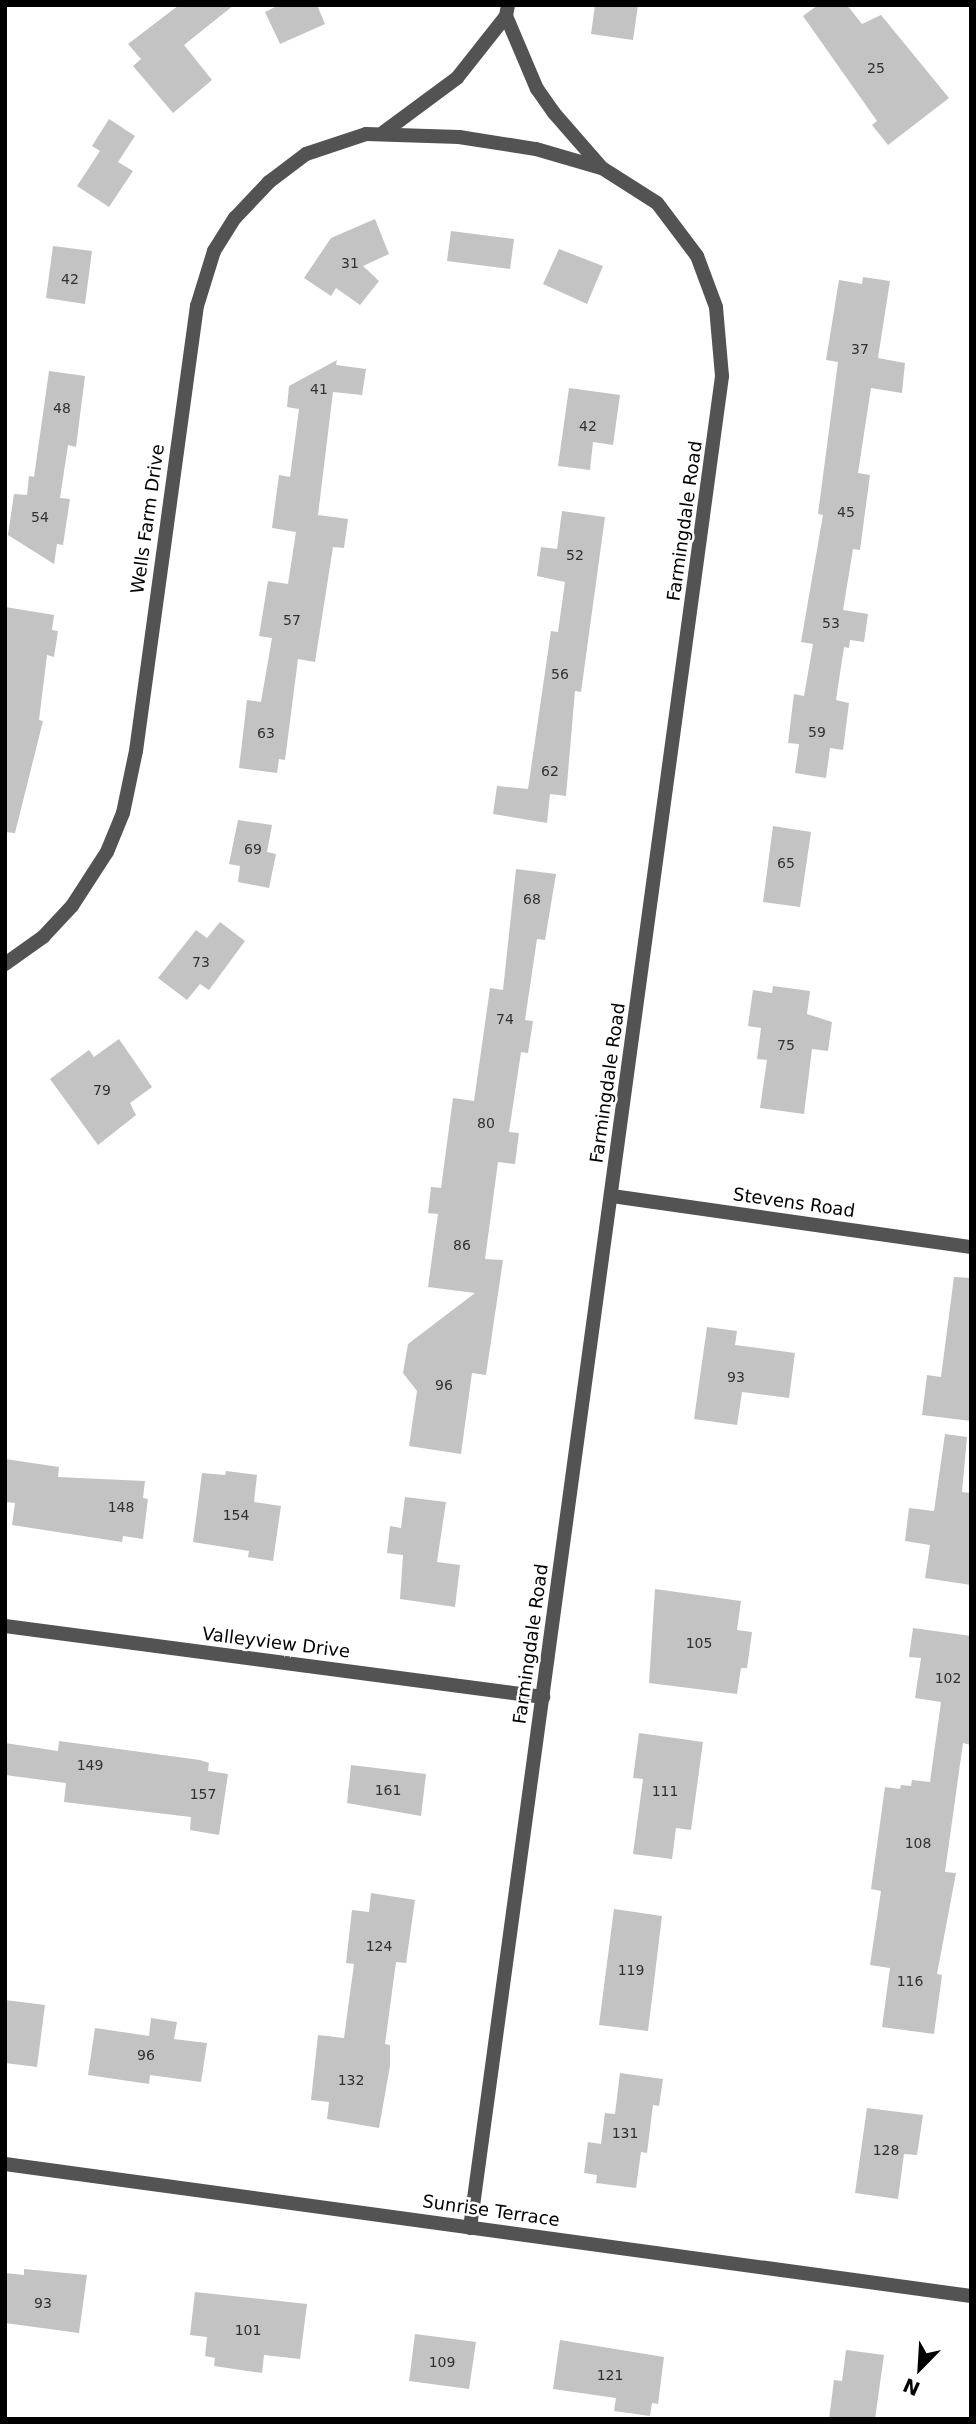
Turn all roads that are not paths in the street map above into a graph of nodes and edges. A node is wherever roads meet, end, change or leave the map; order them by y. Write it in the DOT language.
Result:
graph roads {
  1 [pos="507,11"];
  2 [pos="383,133"];
  3 [pos="602,168"];
  4 [pos="5,964"];
  5 [pos="612,1196"];
  6 [pos="971,1247"];
  7 [pos="5,1626"];
  8 [pos="543,1697"];
  9 [pos="5,2164"];
  10 [pos="470,2228"];
  11 [pos="971,2296"];
  1 -- 2 [label="street, Wells Farm Drive"];
  1 -- 3 [label="street, Farmingdale Road"];
  2 -- 3 [label="street, Wells Farm Drive"];
  2 -- 4 [label="street, Wells Farm Drive"];
  3 -- 5 [label="street, Farmingdale Road"];
  5 -- 6 [label="street, Stevens Road"];
  5 -- 8 [label="street, Farmingdale Road"];
  7 -- 8 [label="street, Valleyview Drive"];
  8 -- 10 [label="street, Farmingdale Road"];
  9 -- 10 [label="street, Sunrise Terrace"];
  10 -- 11 [label="street, Sunrise Terrace"];
}
